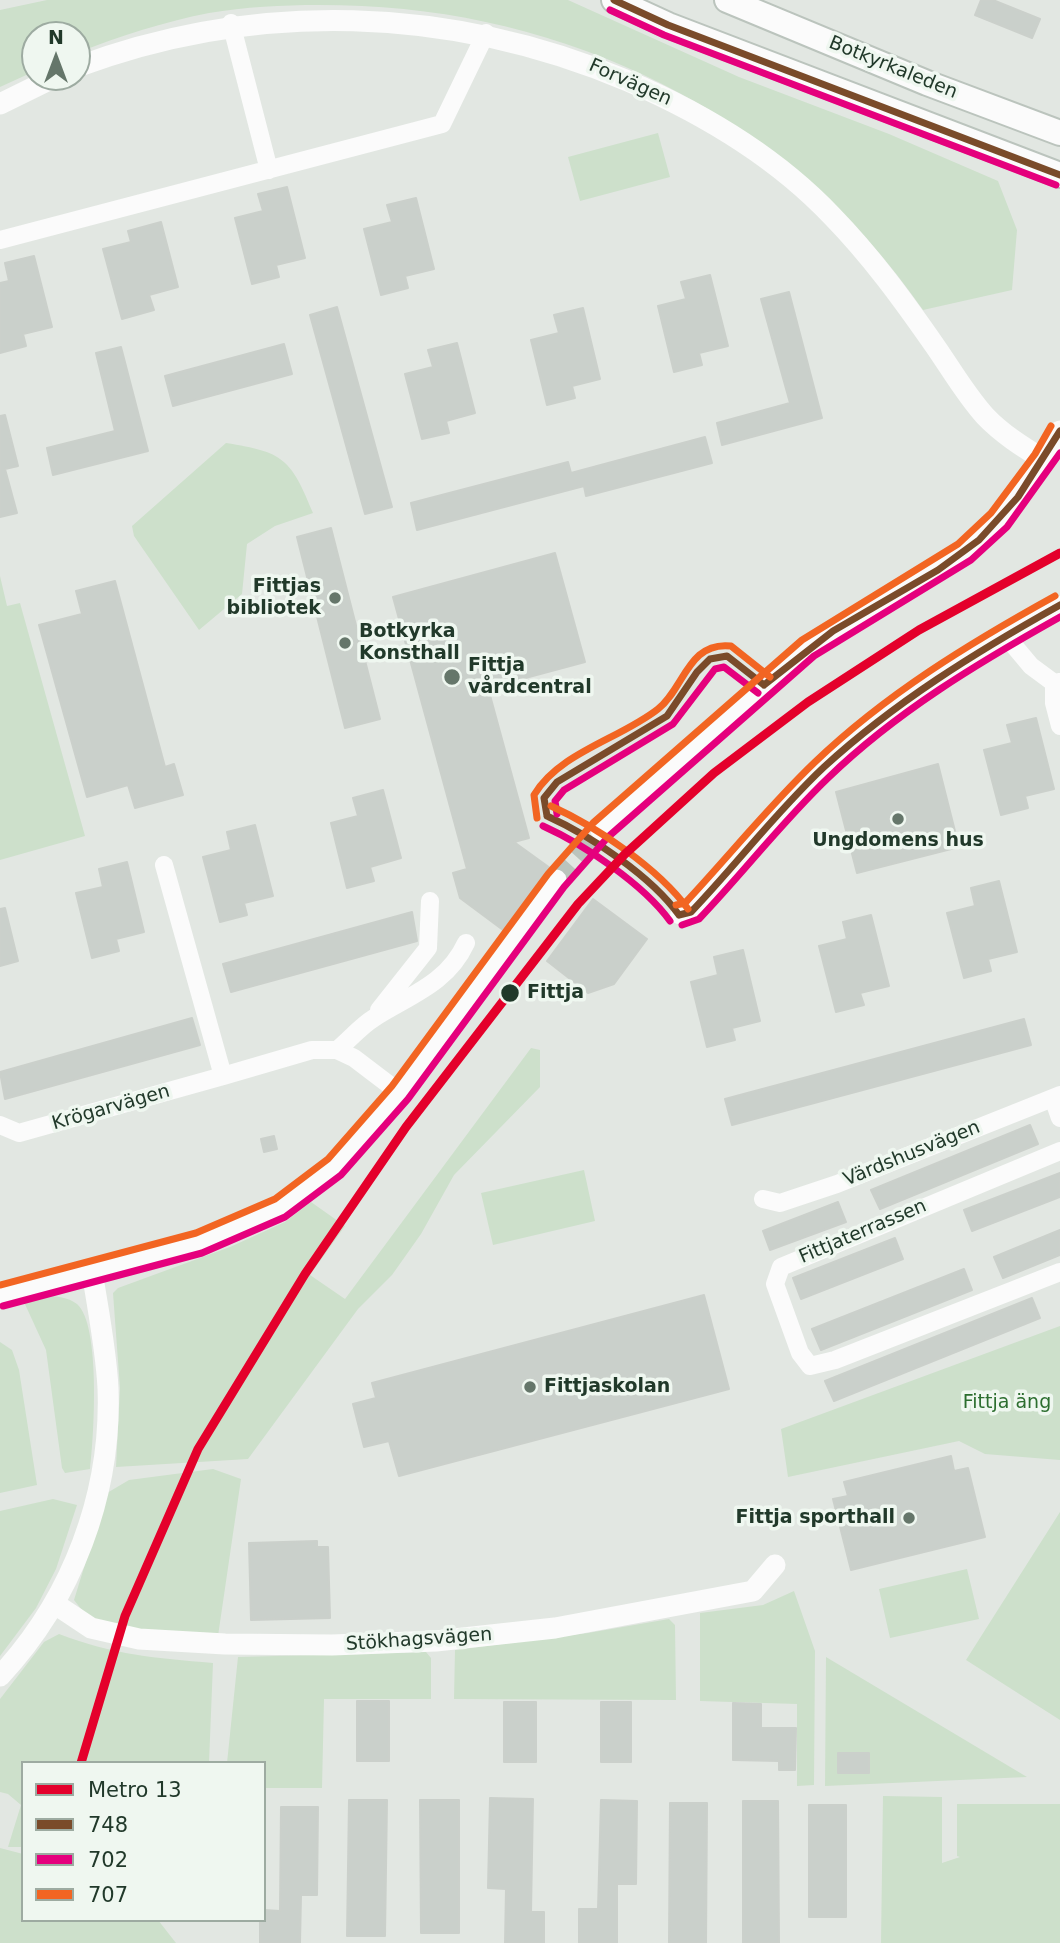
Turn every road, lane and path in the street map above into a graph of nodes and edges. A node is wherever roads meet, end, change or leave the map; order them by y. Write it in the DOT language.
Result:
graph roads {
  1 [pos="614,0"];
  2 [pos="727,0"];
  3 [pos="232,23"];
  4 [pos="486,33"];
  5 [pos="91,62"];
  6 [pos="26,91"];
  7 [pos="0,104"];
  8 [pos="1060,133"];
  9 [pos="269,170"];
  10 [pos="1060,176"];
  11 [pos="0,240"];
  12 [pos="1060,431"];
  13 [pos="1044,460"];
  14 [pos="1060,606"];
  15 [pos="1005,635"];
  16 [pos="1057,682"];
  17 [pos="1060,726"];
  18 [pos="601,830"];
  19 [pos="164,865"];
  20 [pos="556,880"];
  21 [pos="430,901"];
  22 [pos="679,915"];
  23 [pos="466,943"];
  24 [pos="372,1019"];
  25 [pos="337,1050"];
  26 [pos="223,1076"];
  27 [pos="400,1093"];
  28 [pos="1057,1097"];
  29 [pos="1060,1118"];
  30 [pos="0,1125"];
  31 [pos="1060,1151"];
  32 [pos="763,1199"];
  33 [pos="92,1271"];
  34 [pos="1060,1272"];
  35 [pos="0,1296"];
  36 [pos="775,1565"];
  37 [pos="55,1604"];
  38 [pos="0,1676"];
  1 -- 10 [label="main road"];
  2 -- 8 [label="main road, Botkyrkaleden"];
  3 -- 4 [label="street, Forvägen"];
  3 -- 5 [label="street, Forvägen"];
  3 -- 9 [label="street"];
  4 -- 9 [label="street"];
  4 -- 13 [label="street, Forvägen"];
  6 -- 7 [label="street"];
  9 -- 11 [label="street"];
  12 -- 13 [label="street"];
  13 -- 18 [label="street"];
  14 -- 15 [label="street"];
  15 -- 16 [label="street"];
  15 -- 22 [label="street"];
  16 -- 17 [label="street"];
  19 -- 26 [label="street"];
  20 -- 27 [label="street"];
  21 -- 24 [label="street"];
  23 -- 24 [label="street"];
  24 -- 25 [label="street"];
  25 -- 26 [label="street, Krögarvägen"];
  25 -- 27 [label="street"];
  26 -- 30 [label="street, Krögarvägen"];
  27 -- 33 [label="street"];
  28 -- 29 [label="street"];
  28 -- 32 [label="street, Värdshusvägen"];
  31 -- 34 [label="street, Fittjaterrassen"];
  33 -- 35 [label="street"];
  33 -- 37 [label="street"];
  36 -- 37 [label="street, Stökhagsvägen"];
  37 -- 38 [label="street"];
}
